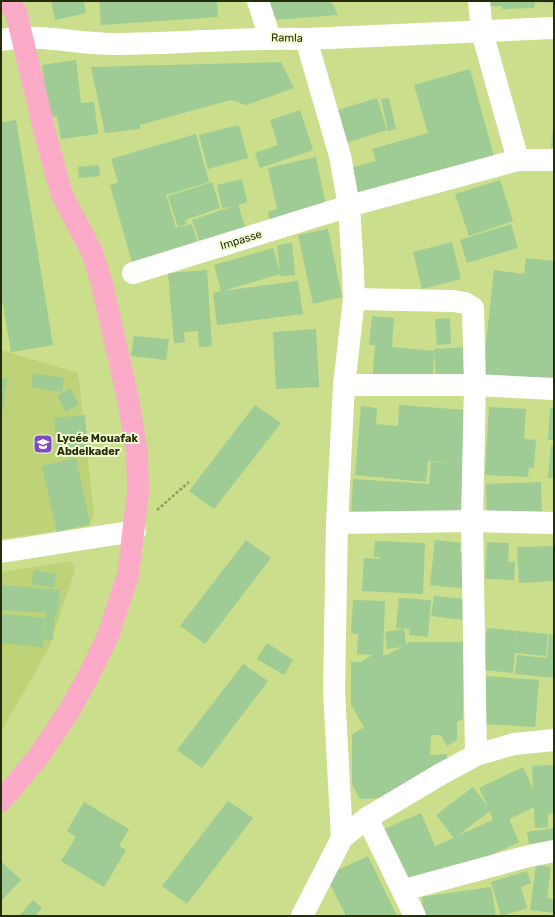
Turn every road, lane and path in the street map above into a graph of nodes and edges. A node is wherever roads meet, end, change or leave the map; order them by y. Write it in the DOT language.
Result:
graph roads {
  1 [pos="6,1"];
  2 [pos="258,1"];
  3 [pos="479,1"];
  4 [pos="554,28"];
  5 [pos="482,32"];
  6 [pos="270,38"];
  7 [pos="11,39"];
  8 [pos="306,39"];
  9 [pos="518,160"];
  10 [pos="554,160"];
  11 [pos="349,206"];
  12 [pos="134,273"];
  13 [pos="354,299"];
  14 [pos="344,385"];
  15 [pos="475,385"];
  16 [pos="554,389"];
  17 [pos="188,482"];
  18 [pos="472,521"];
  19 [pos="337,523"];
  20 [pos="554,523"];
  21 [pos="135,530"];
  22 [pos="1,552"];
  23 [pos="554,740"];
  24 [pos="476,755"];
  25 [pos="1,801"];
  26 [pos="367,818"];
  27 [pos="342,838"];
  28 [pos="554,851"];
  29 [pos="404,890"];
  30 [pos="302,916"];
  31 [pos="415,916"];
  1 -- 7 [label="main road"];
  2 -- 6 [label="street"];
  3 -- 5 [label="street"];
  4 -- 5 [label="street, Ramla"];
  5 -- 8 [label="street, Ramla"];
  5 -- 9 [label="street"];
  6 -- 7 [label="street, Ramla"];
  6 -- 8 [label="street, Ramla"];
  7 -- 21 [label="main road"];
  8 -- 11 [label="street"];
  9 -- 10 [label="street, Impasse"];
  9 -- 11 [label="street, Impasse"];
  11 -- 12 [label="street, Impasse"];
  11 -- 13 [label="street"];
  13 -- 14 [label="street"];
  13 -- 15 [label="street"];
  14 -- 15 [label="street"];
  14 -- 19 [label="street"];
  15 -- 16 [label="street"];
  15 -- 18 [label="street"];
  17 -- 21 [label="path"];
  18 -- 19 [label="street"];
  18 -- 20 [label="street"];
  18 -- 24 [label="street"];
  19 -- 27 [label="street"];
  21 -- 22 [label="street"];
  21 -- 25 [label="main road"];
  23 -- 24 [label="street"];
  24 -- 26 [label="street"];
  26 -- 27 [label="street"];
  26 -- 29 [label="street"];
  27 -- 30 [label="street"];
  28 -- 29 [label="street"];
  29 -- 31 [label="street"];
}
